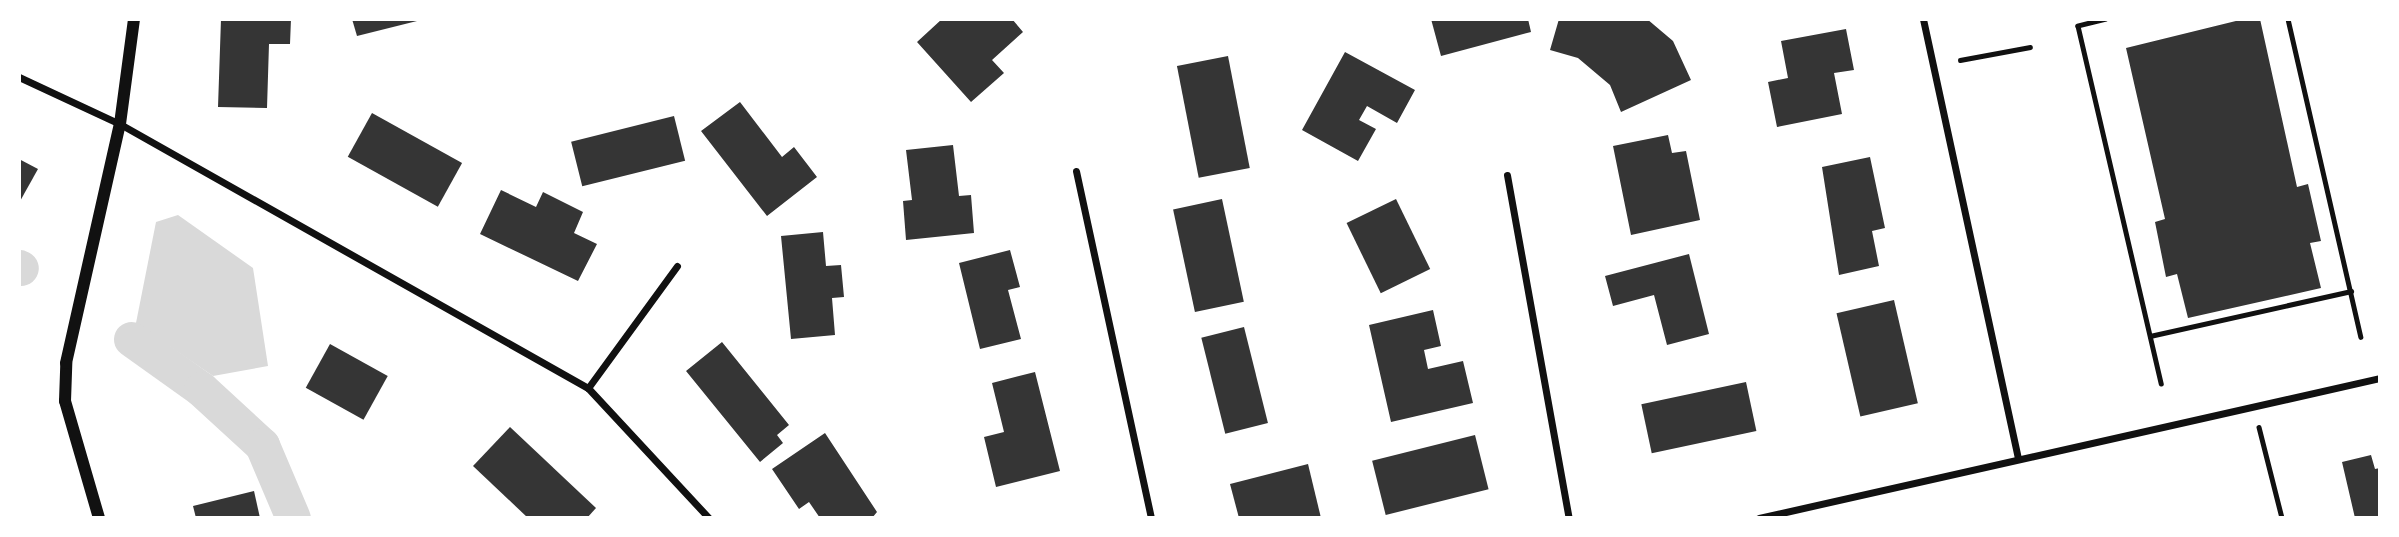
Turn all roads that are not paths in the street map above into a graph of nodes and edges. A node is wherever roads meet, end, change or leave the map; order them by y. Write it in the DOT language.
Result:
graph roads {
  1 [pos="134,19"];
  2 [pos="1923,19"];
  3 [pos="19,77"];
  4 [pos="120,124"];
  5 [pos="1076,171"];
  6 [pos="1507,175"];
  7 [pos="677,266"];
  8 [pos="2380,378"];
  9 [pos="588,388"];
  10 [pos="2018,457"];
  11 [pos="707,517"];
  12 [pos="99,518"];
  13 [pos="1151,518"];
  14 [pos="1569,518"];
  15 [pos="1759,518"];
  1 -- 4 [label="street"];
  2 -- 10 [label="street"];
  3 -- 4 [label="street"];
  4 -- 9 [label="street"];
  4 -- 12 [label="street"];
  5 -- 13 [label="street"];
  6 -- 14 [label="street"];
  7 -- 9 [label="street"];
  8 -- 10 [label="street"];
  9 -- 11 [label="street"];
  10 -- 15 [label="street"];
}
